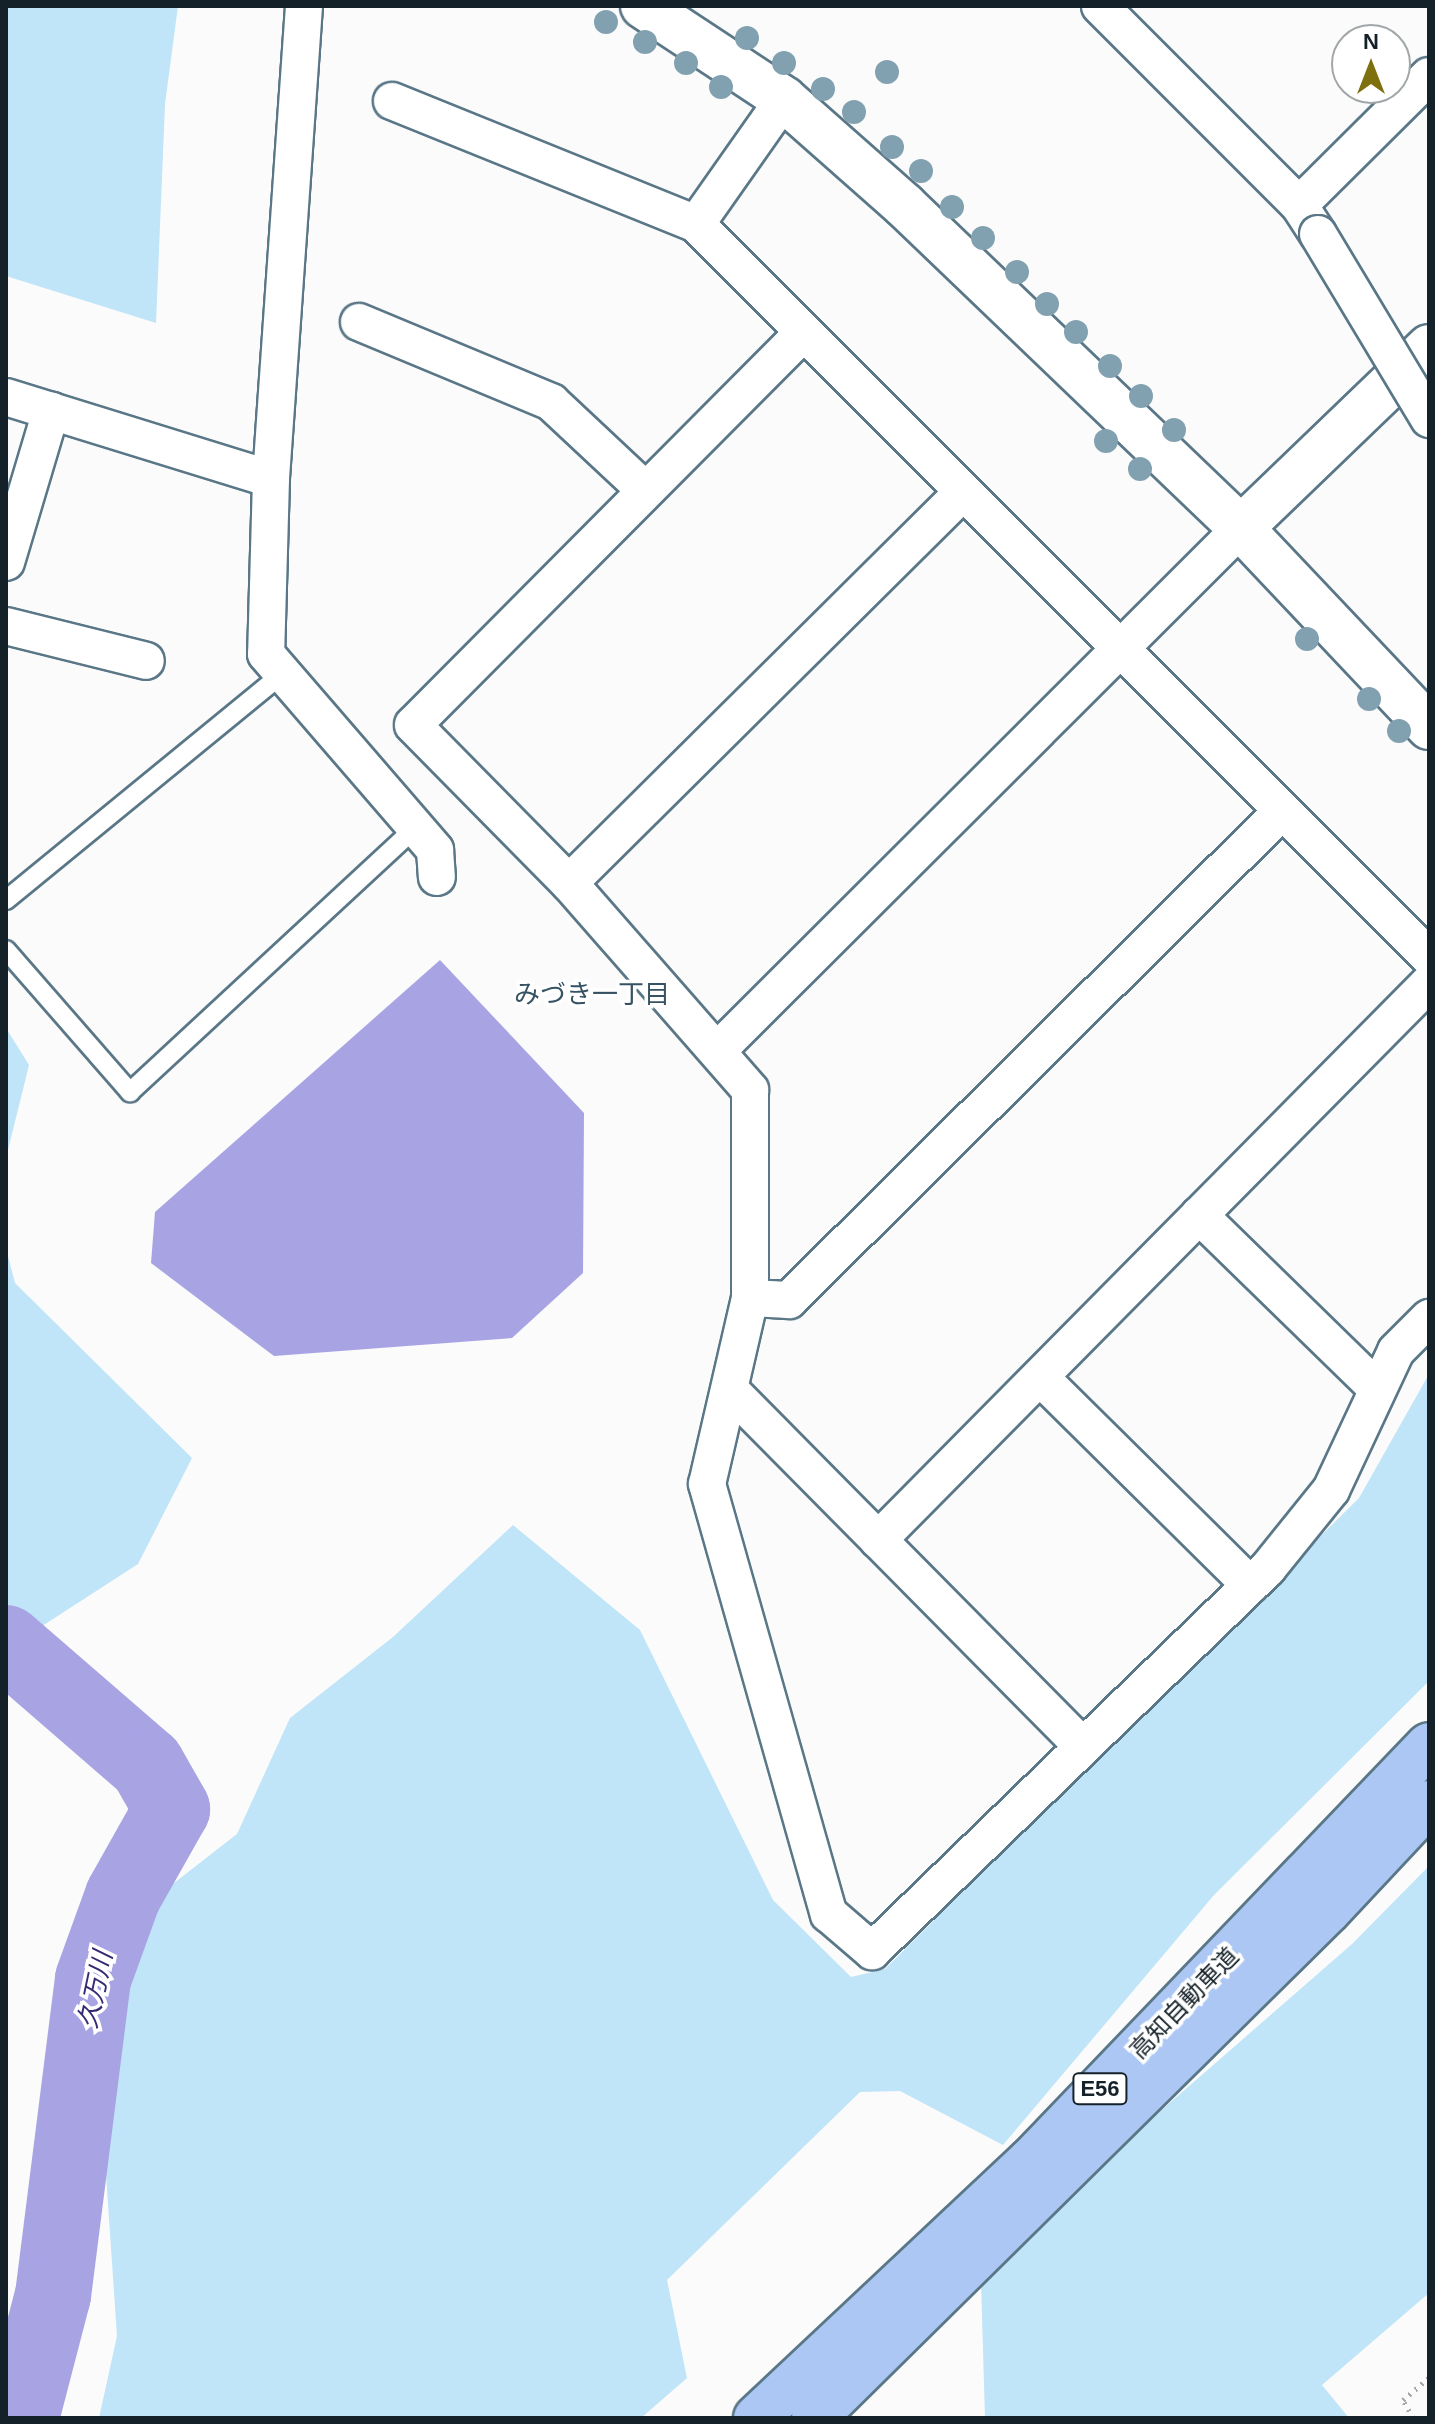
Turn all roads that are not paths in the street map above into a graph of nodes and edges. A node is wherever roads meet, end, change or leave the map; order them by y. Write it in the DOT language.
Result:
graph roads {
  1 [pos="304,6"];
  2 [pos="643,6"];
  3 [pos="1109,9"];
  4 [pos="1429,76"];
  5 [pos="784,99"];
  6 [pos="392,101"];
  7 [pos="1308,220"];
  8 [pos="696,224"];
  9 [pos="359,322"];
  10 [pos="804,332"];
  11 [pos="1429,347"];
  12 [pos="6,397"];
  13 [pos="51,411"];
  14 [pos="1429,419"];
  15 [pos="271,479"];
  16 [pos="643,488"];
  17 [pos="962,493"];
  18 [pos="1241,528"];
  19 [pos="6,562"];
  20 [pos="6,626"];
  21 [pos="1118,650"];
  22 [pos="146,661"];
  23 [pos="283,673"];
  24 [pos="1429,727"];
  25 [pos="1282,811"];
  26 [pos="416,827"];
  27 [pos="437,877"];
  28 [pos="569,883"];
  29 [pos="6,900"];
  30 [pos="6,950"];
  31 [pos="1429,957"];
  32 [pos="1429,983"];
  33 [pos="720,1048"];
  34 [pos="1199,1215"];
  35 [pos="750,1298"];
  36 [pos="1429,1318"];
  37 [pos="1040,1377"];
  38 [pos="1376,1388"];
  39 [pos="733,1393"];
  40 [pos="878,1540"];
  41 [pos="1250,1585"];
  42 [pos="1429,1745"];
  43 [pos="1082,1746"];
  44 [pos="1429,1803"];
  45 [pos="756,2418"];
  46 [pos="814,2418"];
  1 -- 15 [label="street"];
  2 -- 5 [label="street"];
  3 -- 7 [label="street"];
  4 -- 7 [label="street"];
  5 -- 8 [label="street"];
  5 -- 18 [label="street"];
  6 -- 8 [label="street"];
  7 -- 14 [label="street, bridge"];
  8 -- 10 [label="street"];
  9 -- 16 [label="street"];
  10 -- 16 [label="street"];
  10 -- 17 [label="street"];
  11 -- 18 [label="street"];
  12 -- 13 [label="street"];
  13 -- 15 [label="street"];
  13 -- 19 [label="street"];
  15 -- 23 [label="street"];
  16 -- 28 [label="street"];
  17 -- 21 [label="street"];
  17 -- 28 [label="street"];
  18 -- 21 [label="street"];
  18 -- 24 [label="street"];
  20 -- 22 [label="street"];
  21 -- 25 [label="street"];
  21 -- 33 [label="street"];
  23 -- 26 [label="street"];
  23 -- 29 [label="lane"];
  25 -- 31 [label="street"];
  25 -- 35 [label="street"];
  26 -- 27 [label="street"];
  26 -- 30 [label="lane"];
  28 -- 33 [label="street"];
  32 -- 34 [label="street"];
  33 -- 35 [label="street"];
  34 -- 37 [label="street"];
  34 -- 38 [label="street"];
  35 -- 39 [label="street"];
  36 -- 38 [label="street"];
  37 -- 40 [label="street"];
  37 -- 41 [label="street"];
  38 -- 41 [label="street"];
  39 -- 40 [label="street"];
  39 -- 43 [label="street"];
  40 -- 43 [label="street"];
  41 -- 43 [label="street"];
  42 -- 45 [label="highway, 高知自動車道 / E56"];
  44 -- 46 [label="highway, 高知自動車道 / E56"];
}
